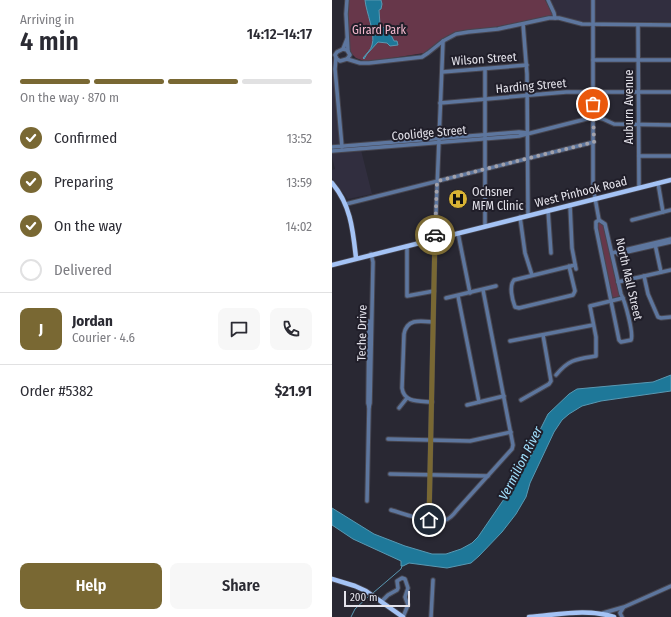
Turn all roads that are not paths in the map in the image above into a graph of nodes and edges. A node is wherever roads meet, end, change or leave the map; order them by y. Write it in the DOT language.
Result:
graph roads {
  1 [pos="347,0"];
  2 [pos="548,0"];
  3 [pos="593,0"];
  4 [pos="555,18"];
  5 [pos="523,24"];
  6 [pos="593,25"];
  7 [pos="638,25"];
  8 [pos="671,25"];
  9 [pos="347,39"];
  10 [pos="443,41"];
  11 [pos="343,49"];
  12 [pos="334,55"];
  13 [pos="349,55"];
  14 [pos="593,60"];
  15 [pos="638,60"];
  16 [pos="671,60"];
  17 [pos="340,61"];
  18 [pos="527,65"];
  19 [pos="485,69"];
  20 [pos="336,71"];
  21 [pos="442,72"];
  22 [pos="593,92"];
  23 [pos="638,92"];
  24 [pos="671,92"];
  25 [pos="528,96"];
  26 [pos="485,100"];
  27 [pos="440,103"];
  28 [pos="594,117"];
  29 [pos="639,125"];
  30 [pos="671,125"];
  31 [pos="528,133"];
  32 [pos="485,137"];
  33 [pos="439,140"];
  34 [pos="594,142"];
  35 [pos="332,147"];
  36 [pos="343,148"];
  37 [pos="332,151"];
  38 [pos="639,156"];
  39 [pos="671,156"];
  40 [pos="528,159"];
  41 [pos="485,169"];
  42 [pos="671,180"];
  43 [pos="437,181"];
  44 [pos="332,183"];
  45 [pos="658,183"];
  46 [pos="639,188"];
  47 [pos="595,199"];
  48 [pos="346,204"];
  49 [pos="570,205"];
  50 [pos="548,210"];
  51 [pos="671,210"];
  52 [pos="663,212"];
  53 [pos="528,216"];
  54 [pos="520,217"];
  55 [pos="599,220"];
  56 [pos="632,220"];
  57 [pos="485,226"];
  58 [pos="458,233"];
  59 [pos="435,238"];
  60 [pos="671,239"];
  61 [pos="671,242"];
  62 [pos="655,244"];
  63 [pos="407,246"];
  64 [pos="551,253"];
  65 [pos="371,254"];
  66 [pos="612,254"];
  67 [pos="356,258"];
  68 [pos="576,264"];
  69 [pos="332,265"];
  70 [pos="569,266"];
  71 [pos="576,270"];
  72 [pos="671,270"];
  73 [pos="661,272"];
  74 [pos="532,276"];
  75 [pos="644,276"];
  76 [pos="618,282"];
  77 [pos="496,286"];
  78 [pos="483,290"];
  79 [pos="434,291"];
  80 [pos="470,293"];
  81 [pos="458,296"];
  82 [pos="446,298"];
  83 [pos="623,298"];
  84 [pos="611,301"];
  85 [pos="671,317"];
  86 [pos="433,322"];
  87 [pos="593,325"];
  88 [pos="543,336"];
  89 [pos="510,341"];
  90 [pos="556,375"];
  91 [pos="504,396"];
  92 [pos="407,398"];
  93 [pos="521,400"];
  94 [pos="432,402"];
  95 [pos="479,402"];
  96 [pos="467,405"];
  97 [pos="399,408"];
  98 [pos="511,432"];
  99 [pos="388,439"];
  100 [pos="430,440"];
  101 [pos="390,474"];
  102 [pos="430,475"];
  103 [pos="488,476"];
  104 [pos="367,501"];
  105 [pos="391,510"];
  106 [pos="429,520"];
  107 [pos="332,579"];
  108 [pos="433,580"];
  109 [pos="671,586"];
  110 [pos="381,602"];
  111 [pos="624,607"];
  112 [pos="603,614"];
  113 [pos="403,617"];
  114 [pos="431,617"];
  115 [pos="529,617"];
  116 [pos="614,617"];
  117 [pos="622,617"];
  1 -- 9 [label="street"];
  2 -- 4 [label="street"];
  3 -- 6 [label="street"];
  4 -- 5 [label="street"];
  4 -- 6 [label="street"];
  5 -- 10 [label="street"];
  5 -- 18 [label="street"];
  6 -- 7 [label="street"];
  6 -- 14 [label="street"];
  7 -- 8 [label="street"];
  7 -- 15 [label="street, Auburn Avenue"];
  9 -- 11 [label="street"];
  9 -- 13 [label="street"];
  10 -- 13 [label="street"];
  10 -- 21 [label="street"];
  11 -- 12 [label="street"];
  11 -- 13 [label="street"];
  12 -- 17 [label="street"];
  12 -- 20 [label="street"];
  13 -- 17 [label="street"];
  14 -- 15 [label="street"];
  14 -- 22 [label="street"];
  15 -- 16 [label="street"];
  15 -- 23 [label="street, Auburn Avenue"];
  17 -- 20 [label="street"];
  18 -- 19 [label="street, Wilson Street"];
  18 -- 25 [label="street"];
  19 -- 21 [label="street, Wilson Street"];
  19 -- 26 [label="street"];
  20 -- 36 [label="street"];
  21 -- 27 [label="street"];
  22 -- 23 [label="street, Harding Street"];
  22 -- 25 [label="street, Harding Street"];
  22 -- 28 [label="street"];
  23 -- 24 [label="street, Harding Street"];
  23 -- 29 [label="street, Auburn Avenue"];
  25 -- 26 [label="street, Harding Street"];
  25 -- 31 [label="street"];
  26 -- 27 [label="street, Harding Street"];
  26 -- 32 [label="street"];
  27 -- 33 [label="street"];
  28 -- 29 [label="street"];
  28 -- 31 [label="street, Coolidge Street"];
  28 -- 34 [label="street"];
  29 -- 30 [label="street"];
  29 -- 38 [label="street, Auburn Avenue"];
  31 -- 32 [label="street, Coolidge Street"];
  31 -- 40 [label="street"];
  32 -- 33 [label="street, Coolidge Street"];
  32 -- 41 [label="street"];
  33 -- 36 [label="street, Coolidge Street"];
  33 -- 43 [label="street"];
  34 -- 40 [label="street"];
  34 -- 47 [label="street"];
  35 -- 36 [label="street, Coolidge Street"];
  36 -- 37 [label="street, Coolidge Street"];
  38 -- 39 [label="street"];
  38 -- 46 [label="street, Auburn Avenue"];
  40 -- 41 [label="street"];
  40 -- 53 [label="street"];
  41 -- 43 [label="street"];
  41 -- 57 [label="street"];
  42 -- 45 [label="main road, West Pinhook Road"];
  43 -- 48 [label="street"];
  43 -- 59 [label="street"];
  44 -- 48 [label="main road"];
  45 -- 46 [label="main road, West Pinhook Road"];
  45 -- 52 [label="street"];
  46 -- 47 [label="main road, West Pinhook Road"];
  47 -- 49 [label="main road, West Pinhook Road"];
  47 -- 55 [label="street"];
  48 -- 67 [label="main road"];
  49 -- 50 [label="main road, West Pinhook Road"];
  49 -- 68 [label="street"];
  50 -- 53 [label="main road, West Pinhook Road"];
  50 -- 64 [label="street"];
  51 -- 52 [label="street"];
  52 -- 56 [label="street"];
  53 -- 54 [label="main road, West Pinhook Road"];
  54 -- 57 [label="main road, West Pinhook Road"];
  54 -- 74 [label="street"];
  55 -- 66 [label="street, North Mall Street"];
  55 -- 84 [label="street"];
  57 -- 58 [label="main road, West Pinhook Road"];
  58 -- 59 [label="main road, West Pinhook Road"];
  58 -- 80 [label="street"];
  59 -- 63 [label="main road, West Pinhook Road"];
  59 -- 79 [label="street"];
  60 -- 62 [label="street"];
  61 -- 62 [label="street"];
  62 -- 66 [label="street"];
  62 -- 73 [label="street"];
  63 -- 65 [label="main road, West Pinhook Road"];
  63 -- 79 [label="street"];
  65 -- 67 [label="main road, West Pinhook Road"];
  65 -- 104 [label="street, Teche Drive"];
  66 -- 76 [label="street, North Mall Street"];
  67 -- 69 [label="main road, West Pinhook Road"];
  68 -- 70 [label="street"];
  68 -- 71 [label="street"];
  70 -- 74 [label="street"];
  70 -- 74 [label="street"];
  72 -- 73 [label="street"];
  73 -- 75 [label="street"];
  75 -- 76 [label="street"];
  75 -- 85 [label="street"];
  76 -- 83 [label="street, North Mall Street"];
  77 -- 78 [label="street"];
  78 -- 80 [label="street"];
  78 -- 91 [label="street"];
  79 -- 86 [label="street"];
  80 -- 81 [label="street"];
  81 -- 82 [label="street"];
  81 -- 95 [label="street"];
  83 -- 84 [label="street"];
  83 -- 84 [label="street, North Mall Street"];
  84 -- 87 [label="street"];
  86 -- 92 [label="street"];
  86 -- 94 [label="street"];
  87 -- 88 [label="street"];
  87 -- 90 [label="street"];
  88 -- 89 [label="street"];
  88 -- 93 [label="street"];
  91 -- 95 [label="street"];
  91 -- 98 [label="street"];
  92 -- 94 [label="street"];
  92 -- 97 [label="street"];
  94 -- 100 [label="street"];
  95 -- 96 [label="street"];
  98 -- 100 [label="street"];
  98 -- 103 [label="street"];
  99 -- 100 [label="street"];
  100 -- 102 [label="street"];
  101 -- 102 [label="street"];
  102 -- 103 [label="street"];
  102 -- 106 [label="street"];
  103 -- 106 [label="street"];
  105 -- 106 [label="street"];
  107 -- 110 [label="main road"];
  108 -- 114 [label="street"];
  109 -- 111 [label="street"];
  110 -- 113 [label="main road"];
  110 -- 113 [label="street"];
  111 -- 112 [label="street"];
  111 -- 117 [label="street"];
  112 -- 115 [label="main road"];
  112 -- 116 [label="main road"];
}
